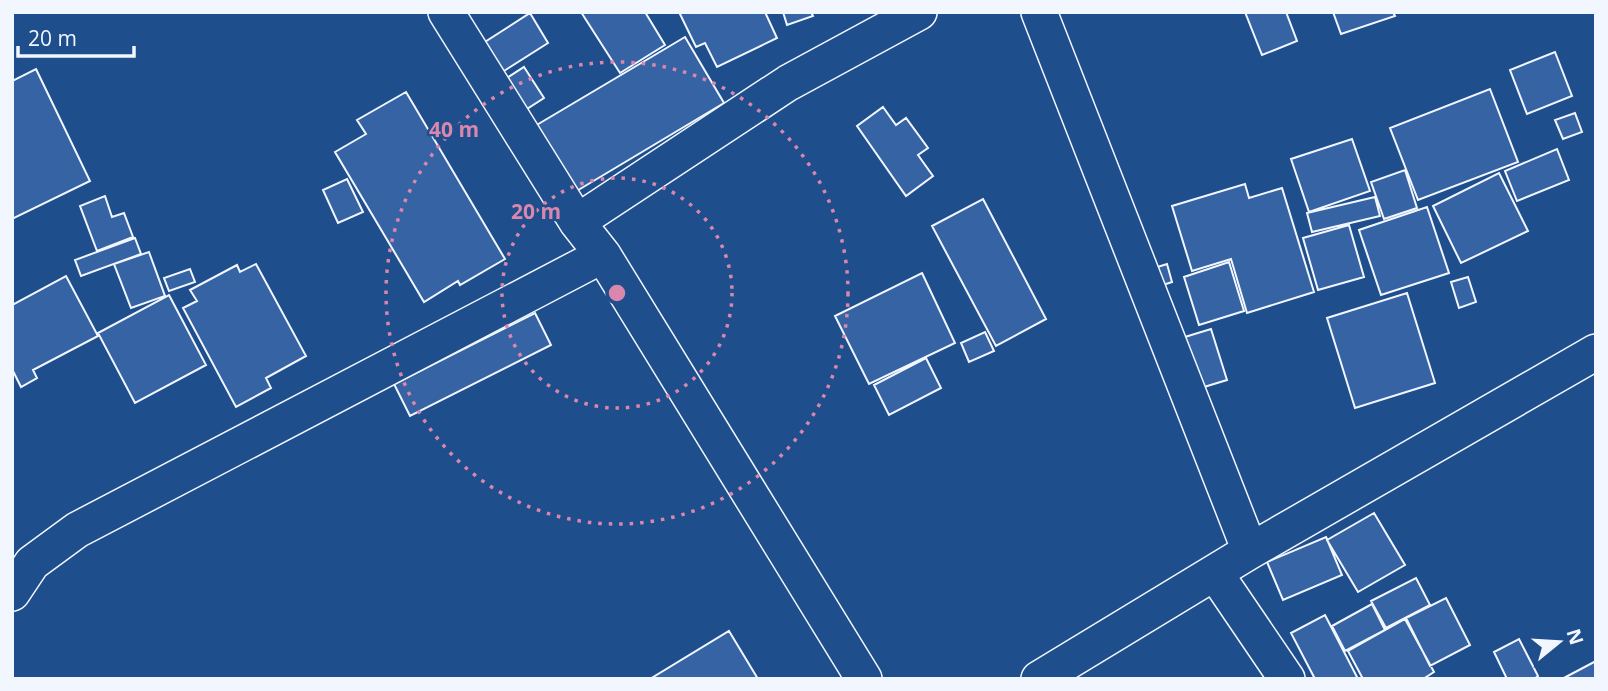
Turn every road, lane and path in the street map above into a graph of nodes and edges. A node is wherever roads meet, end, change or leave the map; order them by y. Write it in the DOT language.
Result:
graph roads {
  1 [pos="446,12"];
  2 [pos="919,12"];
  3 [pos="1039,12"];
  4 [pos="577,222"];
  5 [pos="603,255"];
  6 [pos="1596,352"];
  7 [pos="1250,551"];
  8 [pos="1215,573"];
  9 [pos="12,593"];
  10 [pos="864,679"];
  11 [pos="1039,679"];
  12 [pos="1287,679"];
  1 -- 4 [label="street"];
  2 -- 4 [label="street"];
  3 -- 7 [label="street"];
  4 -- 5 [label="street"];
  5 -- 9 [label="street"];
  5 -- 10 [label="street"];
  6 -- 7 [label="street"];
  7 -- 8 [label="street"];
  8 -- 11 [label="street"];
  8 -- 12 [label="street"];
}
